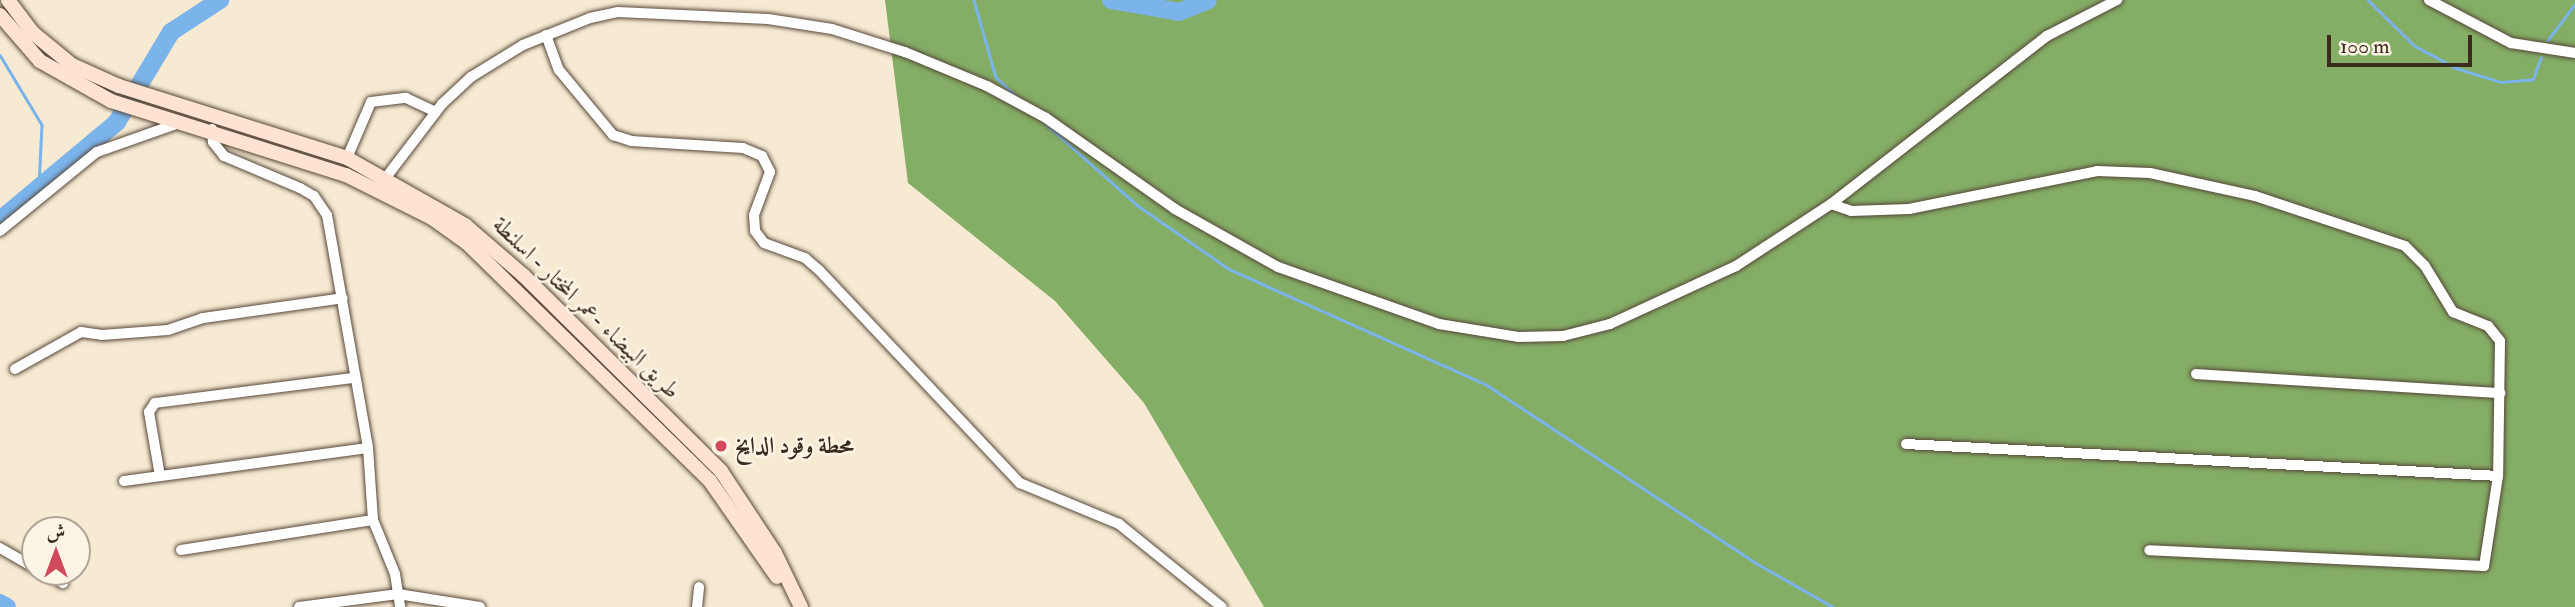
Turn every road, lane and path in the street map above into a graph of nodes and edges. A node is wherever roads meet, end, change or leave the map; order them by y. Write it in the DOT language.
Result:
graph roads {
  1 [pos="8,0"];
  2 [pos="2117,0"];
  3 [pos="2429,0"];
  4 [pos="0,15"];
  5 [pos="546,35"];
  6 [pos="2575,53"];
  7 [pos="436,112"];
  8 [pos="182,122"];
  9 [pos="214,123"];
  10 [pos="348,158"];
  11 [pos="382,183"];
  12 [pos="1831,204"];
  13 [pos="0,231"];
  14 [pos="343,298"];
  15 [pos="15,369"];
  16 [pos="2196,374"];
  17 [pos="353,378"];
  18 [pos="2500,393"];
  19 [pos="1906,444"];
  20 [pos="368,448"];
  21 [pos="160,476"];
  22 [pos="2498,476"];
  23 [pos="124,481"];
  24 [pos="373,520"];
  25 [pos="0,548"];
  26 [pos="181,550"];
  27 [pos="2148,550"];
  28 [pos="21,560"];
  29 [pos="699,587"];
  30 [pos="398,594"];
  31 [pos="299,607"];
  32 [pos="400,607"];
  33 [pos="480,607"];
  34 [pos="697,607"];
  35 [pos="791,607"];
  36 [pos="801,607"];
  37 [pos="1222,607"];
  1 -- 9 [label="main road, طريق البيضاء -عمر المختار - اسلنطة"];
  2 -- 12 [label="street"];
  3 -- 6 [label="street"];
  4 -- 8 [label="main road, طريق البيضاء -عمر المختار - اسلنطة"];
  5 -- 7 [label="street"];
  5 -- 12 [label="street"];
  5 -- 37 [label="street"];
  7 -- 10 [label="street"];
  7 -- 11 [label="street"];
  8 -- 9 [label="main road, طريق البيضاء -عمر المختار - اسلنطة"];
  8 -- 13 [label="street"];
  9 -- 10 [label="main road, طريق البيضاء -عمر المختار - اسلنطة"];
  9 -- 11 [label="main road, طريق البيضاء -عمر المختار - اسلنطة"];
  9 -- 14 [label="street"];
  10 -- 11 [label="main road, طريق البيضاء -عمر المختار - اسلنطة"];
  11 -- 35 [label="main road, طريق البيضاء -عمر المختار - اسلنطة"];
  11 -- 36 [label="main road, طريق البيضاء -عمر المختار - اسلنطة"];
  12 -- 18 [label="street"];
  14 -- 15 [label="street"];
  14 -- 17 [label="street"];
  16 -- 18 [label="street"];
  17 -- 20 [label="street"];
  17 -- 21 [label="street"];
  18 -- 22 [label="street"];
  19 -- 22 [label="street"];
  20 -- 21 [label="street"];
  20 -- 24 [label="street"];
  21 -- 23 [label="street"];
  22 -- 27 [label="street"];
  24 -- 26 [label="street"];
  24 -- 30 [label="street"];
  25 -- 28 [label="street"];
  29 -- 34 [label="street"];
  30 -- 31 [label="street"];
  30 -- 32 [label="street"];
  30 -- 33 [label="street"];
}
